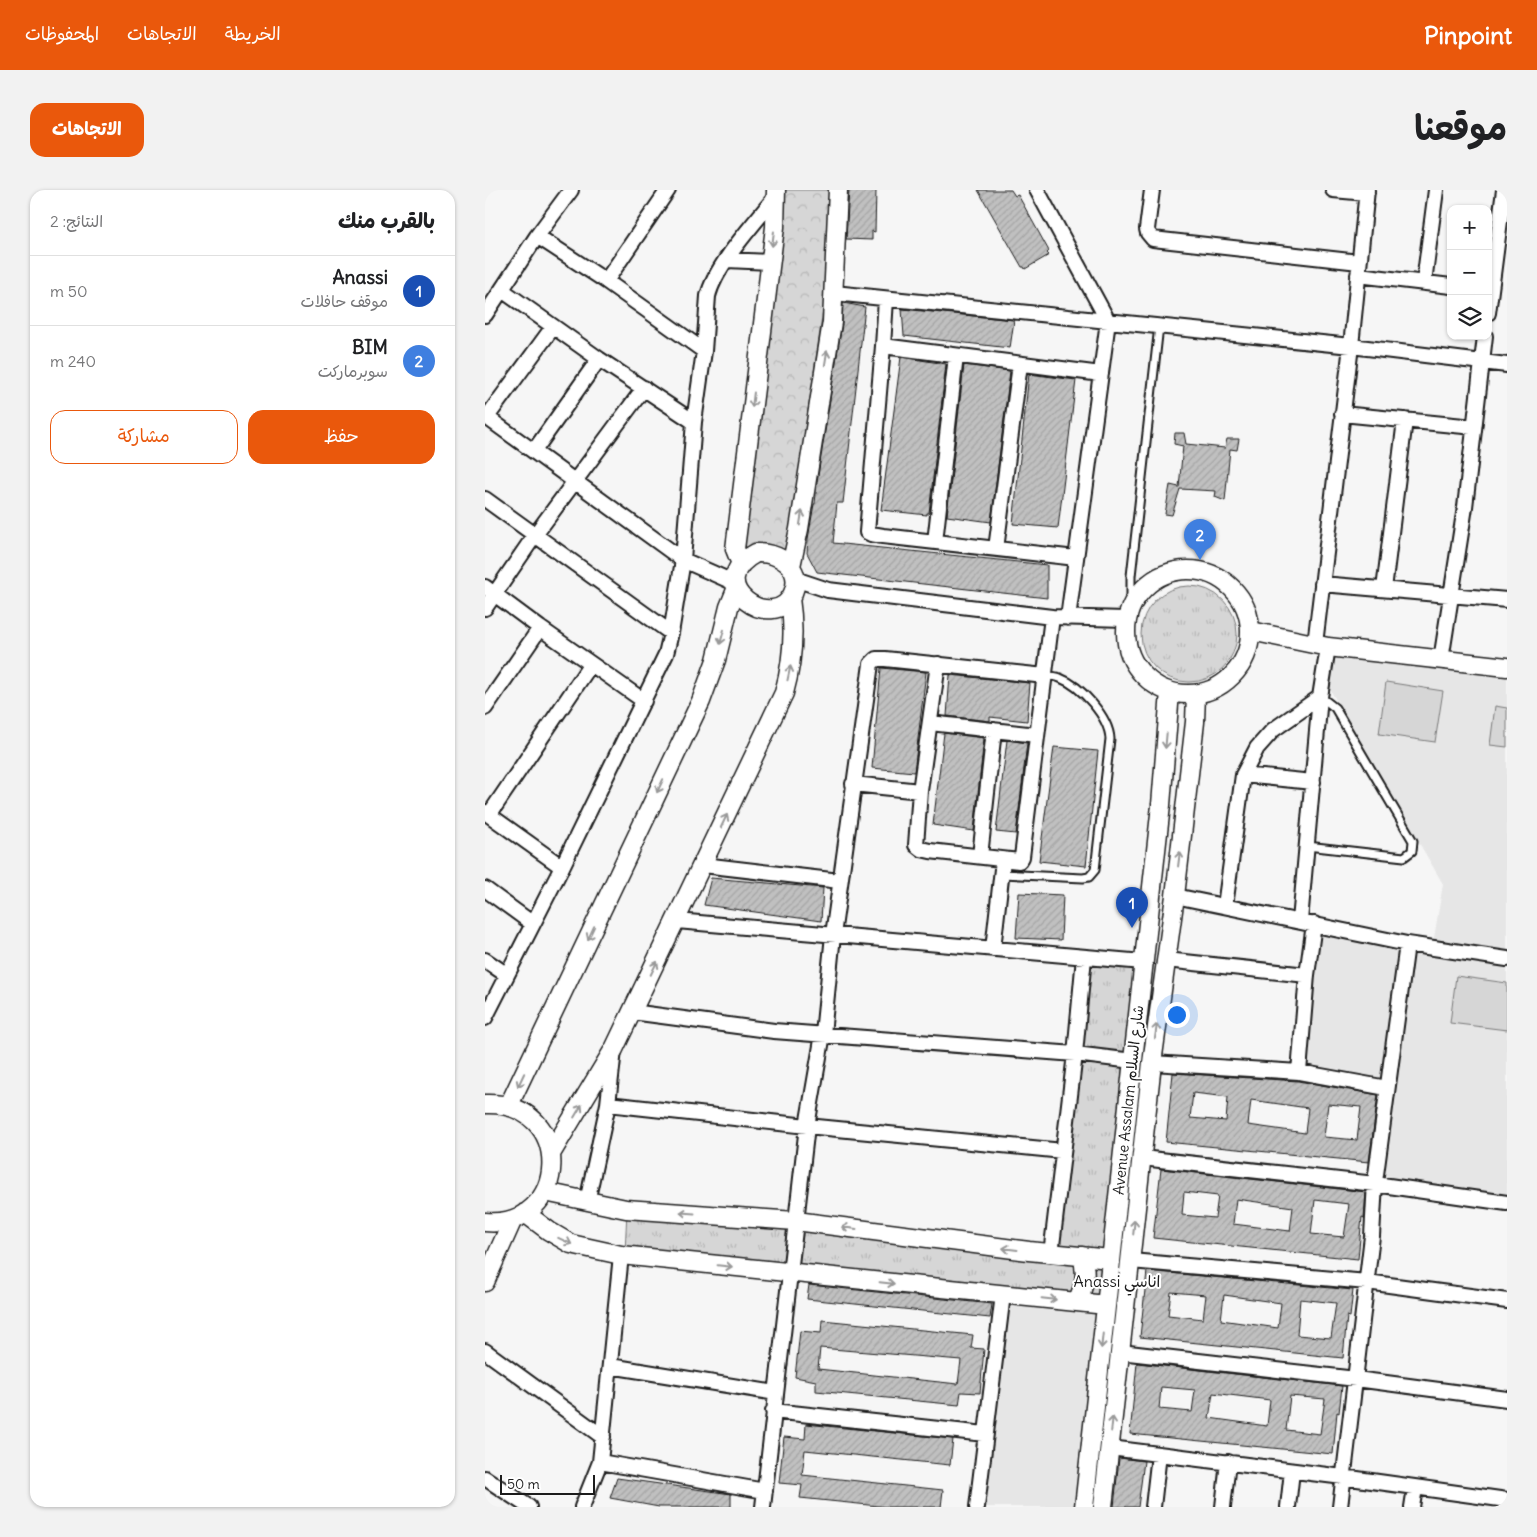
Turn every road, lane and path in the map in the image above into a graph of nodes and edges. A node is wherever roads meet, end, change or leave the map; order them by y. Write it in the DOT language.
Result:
graph roads {
  1 [pos="571,190"];
  2 [pos="668,190"];
  3 [pos="838,190"];
  4 [pos="1037,190"];
  5 [pos="1152,190"];
  6 [pos="1333,190"];
  7 [pos="1437,190"];
  8 [pos="1504,190"];
  9 [pos="1367,191"];
  10 [pos="776,193"];
  11 [pos="537,236"];
  12 [pos="727,260"];
  13 [pos="771,262"];
  14 [pos="1358,269"];
  15 [pos="1492,276"];
  16 [pos="606,281"];
  17 [pos="1424,282"];
  18 [pos="1447,285"];
  19 [pos="502,290"];
  20 [pos="834,293"];
  21 [pos="886,298"];
  22 [pos="485,315"];
  23 [pos="1108,321"];
  24 [pos="553,326"];
  25 [pos="1159,326"];
  26 [pos="1485,340"];
  27 [pos="883,346"];
  28 [pos="1351,346"];
  29 [pos="704,351"];
  30 [pos="956,356"];
  31 [pos="599,359"];
  32 [pos="1482,362"];
  33 [pos="1019,364"];
  34 [pos="1507,365"];
  35 [pos="1101,374"];
  36 [pos="644,388"];
  37 [pos="1343,414"];
  38 [pos="486,416"];
  39 [pos="1405,420"];
  40 [pos="694,422"];
  41 [pos="1474,427"];
  42 [pos="534,451"];
  43 [pos="576,481"];
  44 [pos="485,500"];
  45 [pos="535,535"];
  46 [pos="935,542"];
  47 [pos="995,549"];
  48 [pos="1076,558"];
  49 [pos="683,560"];
  50 [pos="737,577"];
  51 [pos="792,584"];
  52 [pos="1323,584"];
  53 [pos="1384,589"];
  54 [pos="490,590"];
  55 [pos="1451,594"];
  56 [pos="1507,600"];
  57 [pos="485,608"];
  58 [pos="1128,612"];
  59 [pos="1052,617"];
  60 [pos="1068,618"];
  61 [pos="540,628"];
  62 [pos="1251,631"];
  63 [pos="671,633"];
  64 [pos="1322,645"];
  65 [pos="1441,660"];
  66 [pos="591,664"];
  67 [pos="939,664"];
  68 [pos="1507,667"];
  69 [pos="1045,676"];
  70 [pos="1170,692"];
  71 [pos="1196,694"];
  72 [pos="1320,697"];
  73 [pos="644,701"];
  74 [pos="485,708"];
  75 [pos="929,723"];
  76 [pos="994,730"];
  77 [pos="1037,735"];
  78 [pos="1243,775"];
  79 [pos="1313,782"];
  80 [pos="853,784"];
  81 [pos="920,791"];
  82 [pos="487,814"];
  83 [pos="1307,846"];
  84 [pos="980,856"];
  85 [pos="703,865"];
  86 [pos="1003,866"];
  87 [pos="562,867"];
  88 [pos="840,881"];
  89 [pos="485,889"];
  90 [pos="1175,896"];
  91 [pos="1225,906"];
  92 [pos="677,921"];
  93 [pos="1300,921"];
  94 [pos="533,924"];
  95 [pos="1314,924"];
  96 [pos="833,935"];
  97 [pos="1407,944"];
  98 [pos="993,949"];
  99 [pos="1084,957"];
  100 [pos="1507,959"];
  101 [pos="485,960"];
  102 [pos="1166,960"];
  103 [pos="1143,962"];
  104 [pos="507,974"];
  105 [pos="1307,975"];
  106 [pos="632,1012"];
  107 [pos="485,1018"];
  108 [pos="823,1034"];
  109 [pos="614,1049"];
  110 [pos="1075,1054"];
  111 [pos="1133,1061"];
  112 [pos="1152,1063"];
  113 [pos="1299,1072"];
  114 [pos="1387,1088"];
  115 [pos="485,1104"];
  116 [pos="608,1104"];
  117 [pos="509,1105"];
  118 [pos="807,1126"];
  119 [pos="1063,1151"];
  120 [pos="552,1152"];
  121 [pos="1142,1158"];
  122 [pos="1375,1184"];
  123 [pos="545,1192"];
  124 [pos="587,1202"];
  125 [pos="1507,1203"];
  126 [pos="519,1216"];
  127 [pos="796,1221"];
  128 [pos="485,1222"];
  129 [pos="1051,1254"];
  130 [pos="621,1255"];
  131 [pos="1081,1256"];
  132 [pos="1111,1259"];
  133 [pos="1131,1261"];
  134 [pos="790,1273"];
  135 [pos="485,1282"];
  136 [pos="1367,1282"];
  137 [pos="1003,1294"];
  138 [pos="1507,1301"];
  139 [pos="1077,1302"];
  140 [pos="1106,1305"];
  141 [pos="485,1351"];
  142 [pos="1120,1352"];
  143 [pos="610,1366"];
  144 [pos="1356,1379"];
  145 [pos="776,1393"];
  146 [pos="1507,1399"];
  147 [pos="773,1411"];
  148 [pos="985,1434"];
  149 [pos="603,1437"];
  150 [pos="1110,1448"];
  151 [pos="1159,1454"];
  152 [pos="600,1462"];
  153 [pos="1228,1462"];
  154 [pos="1292,1471"];
  155 [pos="1343,1477"];
  156 [pos="485,1478"];
  157 [pos="1415,1488"];
  158 [pos="765,1491"];
  159 [pos="1507,1500"];
  160 [pos="1477,1501"];
  161 [pos="529,1507"];
  162 [pos="583,1507"];
  163 [pos="763,1507"];
  164 [pos="977,1507"];
  165 [pos="1083,1507"];
  166 [pos="1103,1507"];
  167 [pos="1153,1507"];
  168 [pos="1223,1507"];
  169 [pos="1288,1507"];
  170 [pos="1340,1507"];
  171 [pos="1412,1507"];
  1 -- 11 [label="street"];
  2 -- 16 [label="street"];
  3 -- 20 [label="street"];
  4 -- 23 [label="street"];
  5 -- 14 [label="street"];
  6 -- 9 [label="street"];
  7 -- 17 [label="street"];
  8 -- 15 [label="street"];
  9 -- 14 [label="street"];
  10 -- 12 [label="street"];
  10 -- 13 [label="street, one-way"];
  11 -- 16 [label="street"];
  11 -- 19 [label="street"];
  12 -- 13 [label="street"];
  12 -- 29 [label="street"];
  13 -- 50 [label="street, one-way"];
  14 -- 17 [label="street"];
  14 -- 28 [label="street"];
  16 -- 29 [label="street"];
  17 -- 18 [label="street"];
  19 -- 22 [label="street"];
  19 -- 24 [label="street"];
  20 -- 21 [label="street"];
  51 -- 20 [label="street, one-way"];
  21 -- 23 [label="street"];
  21 -- 27 [label="street"];
  23 -- 25 [label="street"];
  23 -- 35 [label="street"];
  24 -- 31 [label="street"];
  24 -- 38 [label="street"];
  25 -- 28 [label="street"];
  25 -- 58 [label="lane"];
  26 -- 32 [label="street"];
  27 -- 30 [label="street"];
  27 -- 46 [label="street"];
  28 -- 32 [label="street"];
  28 -- 37 [label="street"];
  29 -- 40 [label="street"];
  30 -- 33 [label="street"];
  30 -- 46 [label="street"];
  31 -- 36 [label="street"];
  31 -- 42 [label="street"];
  32 -- 34 [label="street"];
  32 -- 41 [label="street"];
  33 -- 35 [label="street"];
  33 -- 47 [label="street"];
  35 -- 48 [label="street"];
  36 -- 40 [label="street"];
  36 -- 43 [label="street"];
  37 -- 39 [label="street"];
  37 -- 52 [label="street"];
  38 -- 42 [label="street"];
  39 -- 41 [label="street"];
  39 -- 53 [label="street"];
  40 -- 49 [label="street"];
  41 -- 55 [label="street"];
  42 -- 43 [label="street"];
  43 -- 45 [label="street"];
  43 -- 49 [label="street"];
  44 -- 45 [label="street"];
  45 -- 54 [label="street"];
  45 -- 63 [label="street"];
  46 -- 47 [label="street"];
  47 -- 48 [label="street"];
  48 -- 60 [label="street"];
  49 -- 50 [label="street"];
  49 -- 63 [label="street"];
  50 -- 51 [label="street"];
  50 -- 51 [label="street"];
  50 -- 117 [label="street, one-way"];
  51 -- 59 [label="street"];
  85 -- 51 [label="street, one-way"];
  52 -- 53 [label="street"];
  52 -- 64 [label="street"];
  53 -- 55 [label="street"];
  54 -- 57 [label="street"];
  54 -- 61 [label="street"];
  55 -- 56 [label="street"];
  55 -- 65 [label="street"];
  58 -- 60 [label="street"];
  58 -- 62 [label="street"];
  58 -- 70 [label="street"];
  59 -- 60 [label="street"];
  59 -- 69 [label="street"];
  61 -- 66 [label="street"];
  61 -- 74 [label="street"];
  62 -- 64 [label="street"];
  62 -- 71 [label="street"];
  63 -- 73 [label="street"];
  64 -- 65 [label="street"];
  64 -- 72 [label="street"];
  65 -- 68 [label="street"];
  66 -- 73 [label="street"];
  66 -- 82 [label="street"];
  67 -- 69 [label="street"];
  67 -- 75 [label="street"];
  67 -- 80 [label="street"];
  69 -- 77 [label="street"];
  69 -- 86 [label="lane"];
  70 -- 71 [label="street"];
  70 -- 103 [label="street, Avenue Assalam شارع السلام, one-way"];
  90 -- 71 [label="street, Avenue Assalam شارع السلام, one-way"];
  72 -- 78 [label="street"];
  72 -- 79 [label="street"];
  72 -- 83 [label="lane"];
  73 -- 87 [label="street"];
  75 -- 76 [label="street"];
  75 -- 81 [label="street"];
  76 -- 77 [label="street"];
  76 -- 84 [label="street"];
  77 -- 86 [label="street"];
  78 -- 79 [label="street"];
  78 -- 91 [label="street"];
  79 -- 83 [label="street"];
  80 -- 81 [label="street"];
  80 -- 88 [label="street"];
  81 -- 84 [label="street"];
  82 -- 87 [label="street"];
  83 -- 93 [label="street"];
  84 -- 86 [label="street"];
  85 -- 88 [label="street"];
  85 -- 92 [label="street"];
  86 -- 98 [label="street"];
  87 -- 94 [label="street"];
  88 -- 96 [label="street"];
  89 -- 94 [label="street"];
  90 -- 91 [label="street"];
  90 -- 102 [label="street, Avenue Assalam شارع السلام"];
  91 -- 93 [label="street"];
  92 -- 96 [label="street"];
  106 -- 92 [label="street, one-way"];
  93 -- 95 [label="street"];
  94 -- 104 [label="street"];
  95 -- 97 [label="street"];
  95 -- 105 [label="street"];
  96 -- 98 [label="street"];
  96 -- 108 [label="street"];
  97 -- 100 [label="street"];
  97 -- 114 [label="street"];
  98 -- 99 [label="street"];
  99 -- 103 [label="street"];
  99 -- 110 [label="street"];
  101 -- 104 [label="street"];
  102 -- 105 [label="street"];
  112 -- 102 [label="street, Avenue Assalam شارع السلام, one-way"];
  103 -- 111 [label="street, Avenue Assalam شارع السلام"];
  104 -- 107 [label="street"];
  105 -- 113 [label="street"];
  106 -- 108 [label="street"];
  106 -- 109 [label="street"];
  108 -- 110 [label="street"];
  108 -- 118 [label="street"];
  109 -- 116 [label="street"];
  120 -- 109 [label="street, one-way"];
  110 -- 111 [label="street"];
  110 -- 119 [label="street"];
  111 -- 132 [label="street, Avenue Assalam شارع السلام"];
  112 -- 113 [label="street"];
  112 -- 121 [label="street, Avenue Assalam شارع السلام"];
  113 -- 114 [label="street"];
  114 -- 122 [label="street"];
  115 -- 117 [label="street"];
  116 -- 118 [label="street"];
  116 -- 124 [label="street"];
  117 -- 120 [label="street"];
  118 -- 119 [label="street"];
  118 -- 127 [label="street"];
  119 -- 129 [label="street"];
  120 -- 123 [label="street"];
  121 -- 122 [label="street"];
  133 -- 121 [label="street, Avenue Assalam شارع السلام, one-way"];
  122 -- 125 [label="street"];
  122 -- 136 [label="street"];
  123 -- 124 [label="street"];
  123 -- 126 [label="street"];
  127 -- 124 [label="street, one-way"];
  126 -- 128 [label="street"];
  126 -- 130 [label="street, one-way"];
  126 -- 135 [label="street"];
  129 -- 127 [label="street, one-way"];
  127 -- 134 [label="street"];
  129 -- 131 [label="street"];
  130 -- 134 [label="street, one-way"];
  130 -- 143 [label="street"];
  131 -- 132 [label="street"];
  131 -- 139 [label="street"];
  132 -- 140 [label="street, Avenue Assalam شارع السلام"];
  133 -- 136 [label="street"];
  133 -- 142 [label="street, Avenue Assalam شارع السلام"];
  134 -- 137 [label="street, one-way"];
  134 -- 145 [label="street"];
  136 -- 138 [label="street"];
  136 -- 144 [label="street"];
  137 -- 139 [label="street, one-way"];
  137 -- 148 [label="street"];
  139 -- 140 [label="street"];
  140 -- 165 [label="street, Avenue Assalam شارع السلام, one-way"];
  141 -- 149 [label="street"];
  142 -- 144 [label="street"];
  150 -- 142 [label="street, Avenue Assalam شارع السلام, one-way"];
  143 -- 145 [label="street"];
  143 -- 149 [label="street"];
  144 -- 146 [label="street"];
  144 -- 155 [label="street"];
  145 -- 147 [label="street"];
  147 -- 148 [label="street"];
  147 -- 158 [label="street"];
  148 -- 164 [label="street"];
  149 -- 152 [label="street"];
  150 -- 151 [label="street"];
  150 -- 166 [label="street, Avenue Assalam شارع السلام"];
  151 -- 153 [label="street"];
  151 -- 167 [label="street"];
  152 -- 158 [label="street"];
  152 -- 162 [label="street"];
  153 -- 154 [label="street"];
  153 -- 168 [label="street"];
  154 -- 155 [label="street"];
  154 -- 169 [label="street"];
  155 -- 157 [label="street"];
  155 -- 170 [label="street"];
  156 -- 161 [label="street"];
  157 -- 160 [label="street"];
  157 -- 171 [label="street"];
  158 -- 163 [label="street"];
  159 -- 160 [label="street"];
}
